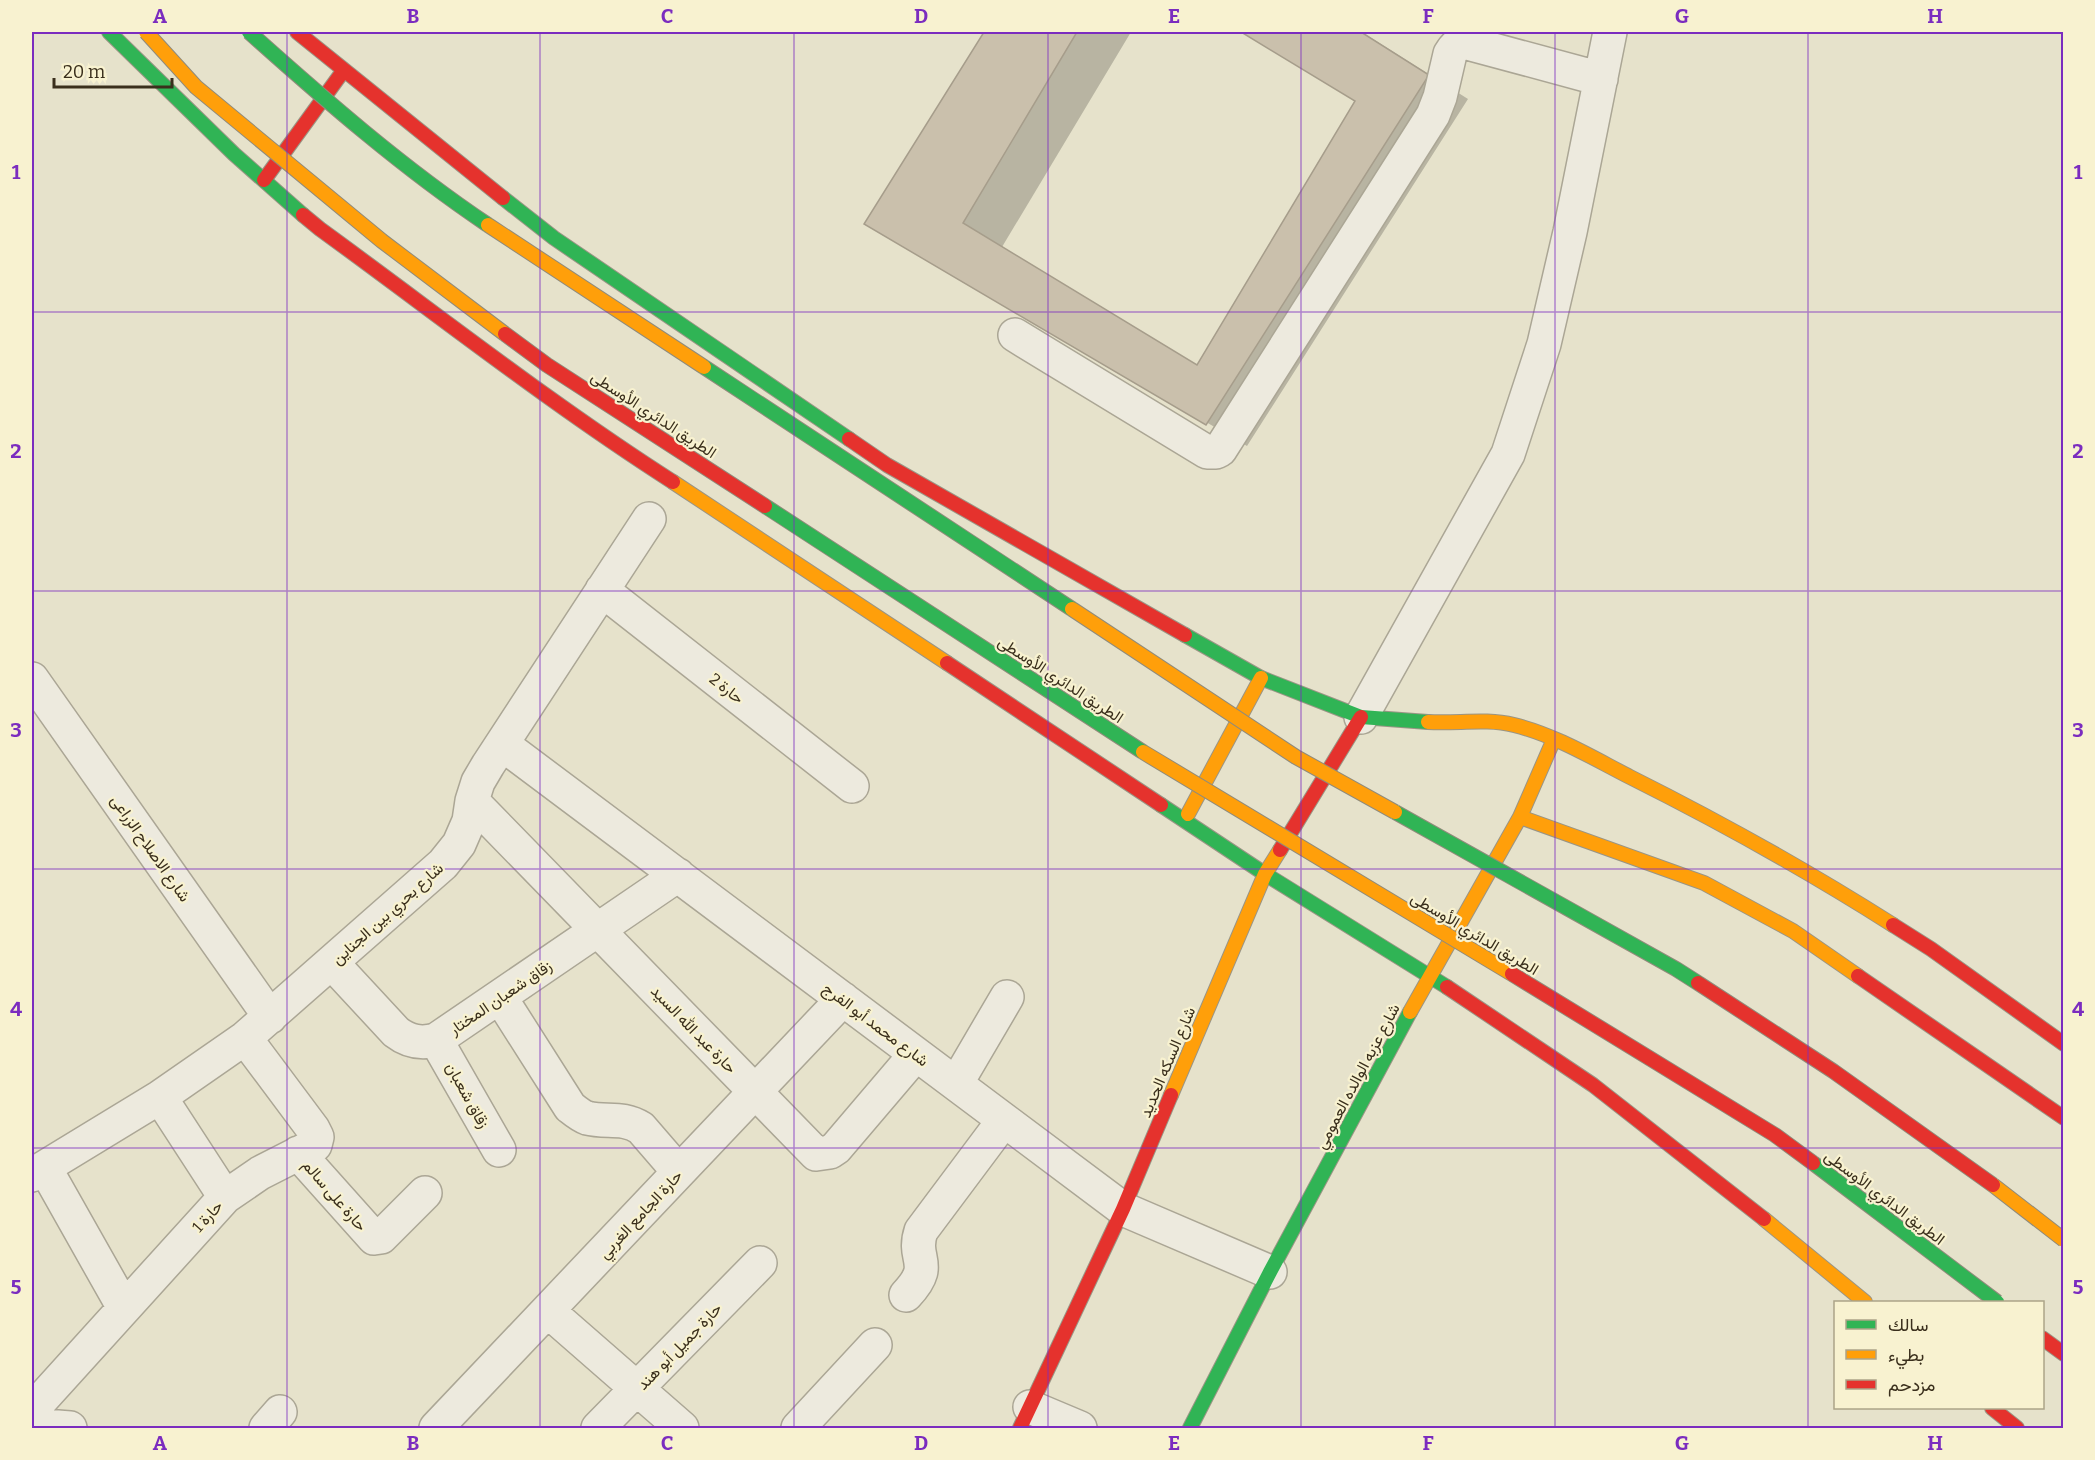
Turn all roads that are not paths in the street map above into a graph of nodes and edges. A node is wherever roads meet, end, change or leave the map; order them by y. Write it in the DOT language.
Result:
graph roads {
  1 [pos="109,32"];
  2 [pos="146,32"];
  3 [pos="249,32"];
  4 [pos="297,32"];
  5 [pos="1610,32"];
  6 [pos="343,70"];
  7 [pos="1601,80"];
  8 [pos="264,180"];
  9 [pos="1015,335"];
  10 [pos="649,519"];
  11 [pos="602,590"];
  12 [pos="1261,678"];
  13 [pos="32,679"];
  14 [pos="1361,717"];
  15 [pos="1554,739"];
  16 [pos="502,744"];
  17 [pos="852,786"];
  18 [pos="472,801"];
  19 [pos="1520,817"];
  20 [pos="1184,820"];
  21 [pos="1265,874"];
  22 [pos="678,875"];
  23 [pos="598,930"];
  24 [pos="332,963"];
  25 [pos="1430,975"];
  26 [pos="500,997"];
  27 [pos="1007,997"];
  28 [pos="843,999"];
  29 [pos="270,1017"];
  30 [pos="245,1038"];
  31 [pos="436,1040"];
  32 [pos="2064,1044"];
  33 [pos="916,1054"];
  34 [pos="956,1084"];
  35 [pos="754,1092"];
  36 [pos="160,1097"];
  37 [pos="2064,1118"];
  38 [pos="1004,1120"];
  39 [pos="499,1150"];
  40 [pos="298,1153"];
  41 [pos="38,1172"];
  42 [pos="679,1172"];
  43 [pos="425,1193"];
  44 [pos="225,1197"];
  45 [pos="1123,1209"];
  46 [pos="2064,1240"];
  47 [pos="760,1263"];
  48 [pos="1270,1272"];
  49 [pos="906,1295"];
  50 [pos="1864,1301"];
  51 [pos="1996,1301"];
  52 [pos="124,1308"];
  53 [pos="548,1311"];
  54 [pos="2044,1339"];
  55 [pos="875,1345"];
  56 [pos="2064,1354"];
  57 [pos="637,1388"];
  58 [pos="1994,1409"];
  59 [pos="32,1410"];
  60 [pos="1025,1418"];
  61 [pos="32,1425"];
  62 [pos="70,1428"];
  63 [pos="436,1428"];
  64 [pos="598,1428"];
  65 [pos="682,1428"];
  66 [pos="798,1428"];
  67 [pos="1080,1428"];
  68 [pos="1190,1428"];
  69 [pos="2017,1428"];
  1 -- 8 [label="main road"];
  2 -- 51 [label="main road, الطريق الدائري الأوسطى, bridge"];
  3 -- 46 [label="main road, bridge"];
  4 -- 6 [label="main road"];
  5 -- 7 [label="street"];
  6 -- 8 [label="main road"];
  6 -- 12 [label="main road"];
  7 -- 9 [label="street"];
  7 -- 14 [label="street"];
  8 -- 20 [label="main road"];
  10 -- 11 [label="street, شارع بحري بين الجناين"];
  11 -- 16 [label="street, شارع بحري بين الجناين"];
  11 -- 17 [label="street, حارة 2"];
  12 -- 14 [label="main road"];
  12 -- 20 [label="main road"];
  13 -- 29 [label="street, شارع الاصلاح الزراعى"];
  14 -- 15 [label="main road"];
  14 -- 21 [label="main road, شارع السكه الحديد"];
  15 -- 19 [label="main road, شارع عزبه الوالده العمومي"];
  15 -- 32 [label="main road"];
  16 -- 18 [label="street, شارع بحري بين الجناين"];
  16 -- 22 [label="street, شارع محمد أبو الفرج"];
  18 -- 23 [label="street, حارة عبد الله السيد"];
  18 -- 24 [label="street, شارع بحري بين الجناين"];
  19 -- 25 [label="main road, شارع عزبه الوالده العمومي"];
  19 -- 37 [label="main road"];
  20 -- 21 [label="main road"];
  21 -- 25 [label="main road"];
  21 -- 45 [label="main road, شارع السكه الحديد"];
  22 -- 23 [label="street, زقاق شعبان المختار"];
  22 -- 28 [label="street, شارع محمد أبو الفرج"];
  23 -- 26 [label="street, زقاق شعبان المختار"];
  23 -- 35 [label="street, حارة عبد الله السيد"];
  24 -- 29 [label="street, شارع بحري بين الجناين"];
  24 -- 31 [label="street, زقاق شعبان المختار"];
  25 -- 48 [label="main road, شارع عزبه الوالده العمومي"];
  25 -- 50 [label="main road"];
  26 -- 31 [label="street, زقاق شعبان المختار"];
  26 -- 42 [label="street"];
  27 -- 34 [label="street"];
  28 -- 33 [label="street, شارع محمد أبو الفرج"];
  28 -- 35 [label="street, حارة الجامع الغربي"];
  29 -- 30 [label="street, شارع بحري بين الجناين"];
  30 -- 36 [label="street, شارع بحري بين الجناين"];
  30 -- 40 [label="street, حارة 1"];
  31 -- 39 [label="street, زقاق شعبان"];
  33 -- 34 [label="street, شارع محمد أبو الفرج"];
  33 -- 35 [label="street, حارة عبد الله السيد"];
  34 -- 38 [label="street, شارع محمد أبو الفرج"];
  35 -- 42 [label="street, حارة الجامع الغربي"];
  36 -- 41 [label="street, شارع بحري بين الجناين"];
  36 -- 44 [label="street"];
  38 -- 45 [label="street, شارع محمد أبو الفرج"];
  38 -- 49 [label="street"];
  40 -- 43 [label="street, حارة على سالم"];
  40 -- 44 [label="street, حارة 1"];
  41 -- 52 [label="street"];
  42 -- 53 [label="street, حارة الجامع الغربي"];
  44 -- 52 [label="street, حارة 1"];
  45 -- 48 [label="street, شارع محمد أبو الفرج"];
  45 -- 60 [label="main road, شارع السكه الحديد"];
  47 -- 57 [label="street, حارة جميل أبو هند"];
  48 -- 68 [label="main road, شارع عزبه الوالده العمومي"];
  52 -- 59 [label="street, حارة 1"];
  53 -- 57 [label="street"];
  53 -- 63 [label="street, حارة الجامع الغربي"];
  54 -- 56 [label="main road"];
  55 -- 66 [label="street"];
  57 -- 64 [label="street, حارة جميل أبو هند"];
  57 -- 65 [label="street"];
  58 -- 69 [label="main road"];
  60 -- 67 [label="street"];
  61 -- 62 [label="street"];
}
